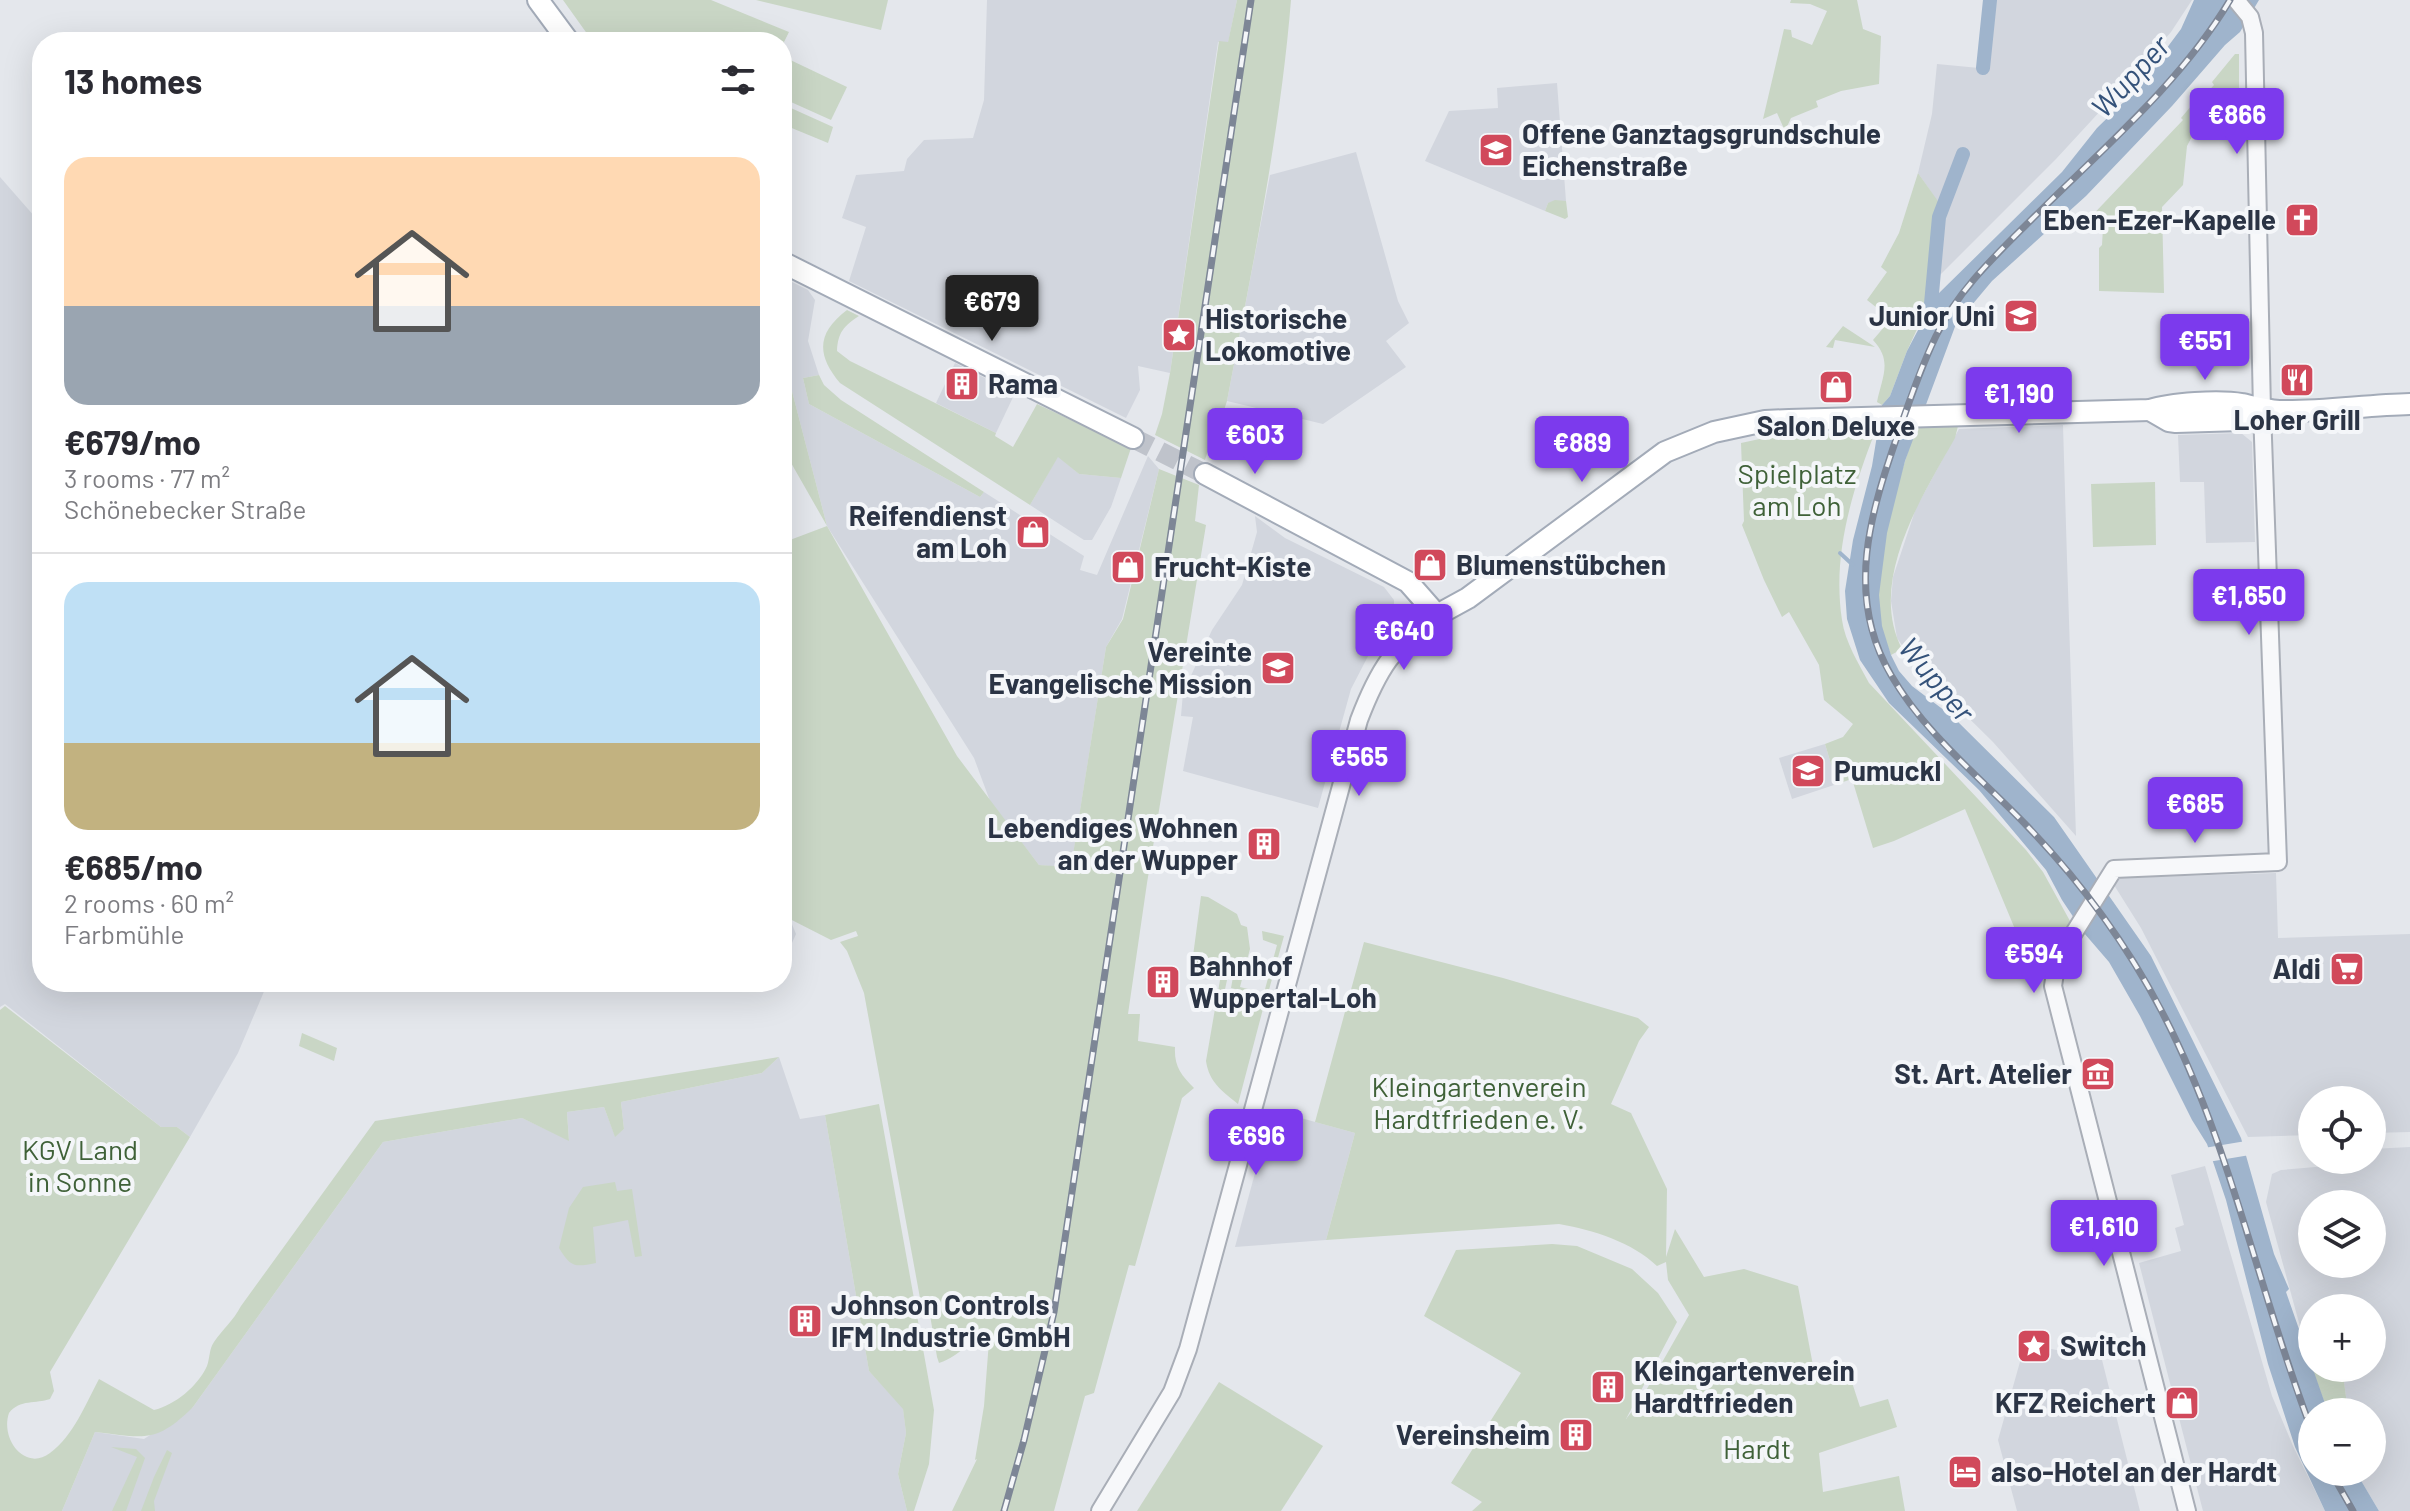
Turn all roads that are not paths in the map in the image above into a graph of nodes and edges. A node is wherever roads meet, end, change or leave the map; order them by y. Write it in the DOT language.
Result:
graph roads {
  1 [pos="538,0"];
  2 [pos="2236,0"];
  3 [pos="562,32"];
  4 [pos="792,267"];
  5 [pos="2410,404"];
  6 [pos="2262,410"];
  7 [pos="1133,438"];
  8 [pos="1205,474"];
  9 [pos="1437,615"];
  10 [pos="1100,1511"];
  11 [pos="2187,1511"];
  1 -- 3 [label="main road"];
  2 -- 6 [label="street"];
  4 -- 7 [label="main road"];
  5 -- 6 [label="main road"];
  6 -- 9 [label="main road"];
  6 -- 11 [label="street"];
  8 -- 9 [label="main road"];
  9 -- 10 [label="street"];
}
